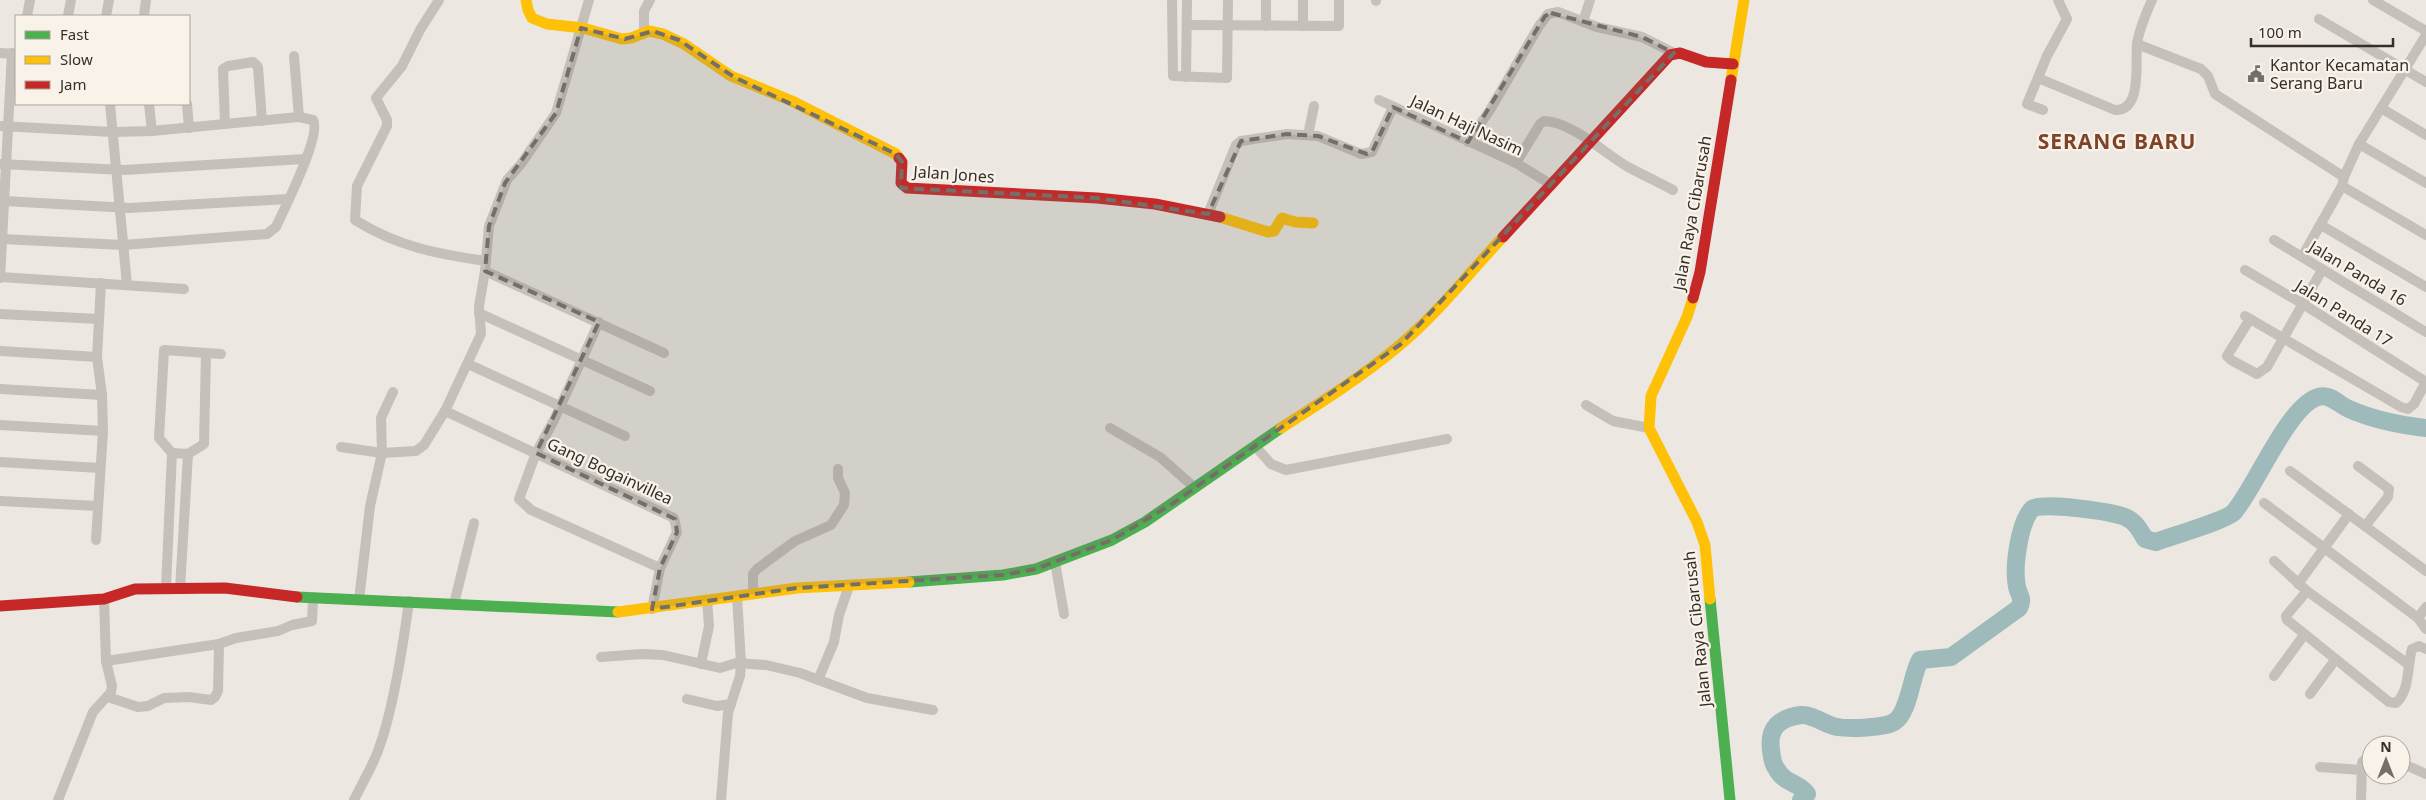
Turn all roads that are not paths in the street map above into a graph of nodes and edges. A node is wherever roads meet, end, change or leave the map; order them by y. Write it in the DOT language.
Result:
graph roads {
  1 [pos="30,0"];
  2 [pos="71,0"];
  3 [pos="109,0"];
  4 [pos="146,0"];
  5 [pos="439,0"];
  6 [pos="526,0"];
  7 [pos="589,0"];
  8 [pos="650,0"];
  9 [pos="1172,0"];
  10 [pos="1187,0"];
  11 [pos="1228,0"];
  12 [pos="1266,0"];
  13 [pos="1303,0"];
  14 [pos="1339,0"];
  15 [pos="1590,0"];
  16 [pos="1744,0"];
  17 [pos="2058,0"];
  18 [pos="2152,0"];
  19 [pos="2373,0"];
  20 [pos="27,15"];
  21 [pos="68,15"];
  22 [pos="106,15"];
  23 [pos="144,15"];
  24 [pos="2319,19"];
  25 [pos="1584,22"];
  26 [pos="1186,25"];
  27 [pos="1228,25"];
  28 [pos="1266,26"];
  29 [pos="1303,26"];
  30 [pos="581,28"];
  31 [pos="2426,31"];
  32 [pos="644,32"];
  33 [pos="2426,35"];
  34 [pos="2137,44"];
  35 [pos="0,53"];
  36 [pos="1674,53"];
  37 [pos="14,54"];
  38 [pos="294,56"];
  39 [pos="1733,64"];
  40 [pos="2405,70"];
  41 [pos="1186,77"];
  42 [pos="2038,78"];
  43 [pos="2426,82"];
  44 [pos="9,90"];
  45 [pos="1380,100"];
  46 [pos="110,105"];
  47 [pos="148,105"];
  48 [pos="187,105"];
  49 [pos="1314,106"];
  50 [pos="1393,107"];
  51 [pos="2381,108"];
  52 [pos="2043,110"];
  53 [pos="299,117"];
  54 [pos="262,121"];
  55 [pos="225,124"];
  56 [pos="4,126"];
  57 [pos="189,128"];
  58 [pos="152,131"];
  59 [pos="113,132"];
  60 [pos="1308,135"];
  61 [pos="2426,135"];
  62 [pos="1468,142"];
  63 [pos="1592,142"];
  64 [pos="2359,144"];
  65 [pos="306,159"];
  66 [pos="1516,163"];
  67 [pos="3,164"];
  68 [pos="116,169"];
  69 [pos="2343,181"];
  70 [pos="2426,183"];
  71 [pos="1552,185"];
  72 [pos="1673,190"];
  73 [pos="288,199"];
  74 [pos="4,201"];
  75 [pos="120,207"];
  76 [pos="1208,214"];
  77 [pos="1313,223"];
  78 [pos="2321,225"];
  79 [pos="2426,235"];
  80 [pos="2,239"];
  81 [pos="2274,240"];
  82 [pos="123,246"];
  83 [pos="2302,257"];
  84 [pos="486,266"];
  85 [pos="2245,270"];
  86 [pos="2322,270"];
  87 [pos="0,278"];
  88 [pos="102,283"];
  89 [pos="127,285"];
  90 [pos="2426,287"];
  91 [pos="184,289"];
  92 [pos="2303,304"];
  93 [pos="0,314"];
  94 [pos="478,314"];
  95 [pos="99,320"];
  96 [pos="599,322"];
  97 [pos="2426,332"];
  98 [pos="2283,338"];
  99 [pos="0,351"];
  100 [pos="206,353"];
  101 [pos="664,353"];
  102 [pos="221,354"];
  103 [pos="97,357"];
  104 [pos="581,359"];
  105 [pos="468,364"];
  106 [pos="2426,382"];
  107 [pos="0,388"];
  108 [pos="650,391"];
  109 [pos="393,392"];
  110 [pos="102,395"];
  111 [pos="1586,405"];
  112 [pos="560,406"];
  113 [pos="445,411"];
  114 [pos="0,425"];
  115 [pos="1110,428"];
  116 [pos="1650,428"];
  117 [pos="103,431"];
  118 [pos="625,436"];
  119 [pos="1447,438"];
  120 [pos="341,446"];
  121 [pos="1255,446"];
  122 [pos="536,452"];
  123 [pos="172,453"];
  124 [pos="382,453"];
  125 [pos="188,454"];
  126 [pos="0,462"];
  127 [pos="2358,466"];
  128 [pos="100,468"];
  129 [pos="838,469"];
  130 [pos="2290,471"];
  131 [pos="1195,488"];
  132 [pos="0,501"];
  133 [pos="2264,503"];
  134 [pos="98,506"];
  135 [pos="2349,514"];
  136 [pos="474,523"];
  137 [pos="2366,525"];
  138 [pos="96,540"];
  139 [pos="2324,548"];
  140 [pos="1056,562"];
  141 [pos="2274,562"];
  142 [pos="660,568"];
  143 [pos="2426,571"];
  144 [pos="2298,584"];
  145 [pos="849,586"];
  146 [pos="166,588"];
  147 [pos="180,590"];
  148 [pos="2307,591"];
  149 [pos="753,594"];
  150 [pos="737,596"];
  151 [pos="104,599"];
  152 [pos="313,599"];
  153 [pos="360,600"];
  154 [pos="707,600"];
  155 [pos="409,602"];
  156 [pos="454,604"];
  157 [pos="0,606"];
  158 [pos="2426,607"];
  159 [pos="652,608"];
  160 [pos="1064,614"];
  161 [pos="2418,618"];
  162 [pos="2426,631"];
  163 [pos="2304,635"];
  164 [pos="219,644"];
  165 [pos="2422,648"];
  166 [pos="601,657"];
  167 [pos="2335,660"];
  168 [pos="106,661"];
  169 [pos="741,663"];
  170 [pos="701,664"];
  171 [pos="2408,664"];
  172 [pos="2274,676"];
  173 [pos="818,680"];
  174 [pos="2310,694"];
  175 [pos="108,697"];
  176 [pos="687,699"];
  177 [pos="731,704"];
  178 [pos="933,710"];
  179 [pos="2320,767"];
  180 [pos="2411,767"];
  181 [pos="2361,770"];
  182 [pos="2426,774"];
  183 [pos="2361,785"];
  184 [pos="58,800"];
  185 [pos="354,800"];
  186 [pos="721,800"];
  187 [pos="1730,800"];
  188 [pos="2361,800"];
  1 -- 20 [label="street"];
  2 -- 21 [label="street"];
  3 -- 22 [label="street"];
  4 -- 23 [label="street"];
  5 -- 84 [label="street"];
  6 -- 30 [label="street, Jalan Jones"];
  7 -- 30 [label="street"];
  8 -- 32 [label="street"];
  9 -- 41 [label="street"];
  10 -- 26 [label="street"];
  11 -- 27 [label="street"];
  12 -- 28 [label="street"];
  13 -- 29 [label="street"];
  14 -- 29 [label="street"];
  15 -- 25 [label="street"];
  16 -- 39 [label="street, Jalan Raya Cibarusah"];
  17 -- 42 [label="street"];
  18 -- 34 [label="street"];
  19 -- 31 [label="street"];
  24 -- 40 [label="street"];
  25 -- 36 [label="street"];
  25 -- 62 [label="street"];
  26 -- 27 [label="street"];
  26 -- 41 [label="street"];
  27 -- 28 [label="street"];
  27 -- 41 [label="street"];
  28 -- 29 [label="street"];
  30 -- 32 [label="street, Jalan Jones"];
  30 -- 84 [label="street"];
  32 -- 76 [label="street, Jalan Jones"];
  33 -- 40 [label="street"];
  34 -- 42 [label="street"];
  34 -- 69 [label="street"];
  35 -- 37 [label="street"];
  36 -- 39 [label="street"];
  36 -- 63 [label="street"];
  37 -- 44 [label="street"];
  38 -- 53 [label="street"];
  39 -- 116 [label="street, Jalan Raya Cibarusah"];
  40 -- 43 [label="street"];
  40 -- 51 [label="street"];
  42 -- 52 [label="street"];
  44 -- 56 [label="street"];
  45 -- 50 [label="street"];
  46 -- 59 [label="street"];
  47 -- 58 [label="street"];
  48 -- 57 [label="street"];
  49 -- 60 [label="street"];
  50 -- 60 [label="street, Jalan Haji Nasim"];
  50 -- 62 [label="street, Jalan Haji Nasim"];
  51 -- 61 [label="street"];
  51 -- 64 [label="street"];
  53 -- 54 [label="street"];
  53 -- 65 [label="street"];
  54 -- 55 [label="street"];
  54 -- 55 [label="street"];
  55 -- 57 [label="street"];
  56 -- 59 [label="street"];
  56 -- 67 [label="street"];
  57 -- 58 [label="street"];
  58 -- 59 [label="street"];
  59 -- 68 [label="street"];
  60 -- 76 [label="street, Jalan Haji Nasim"];
  62 -- 66 [label="street, Jalan Haji Nasim"];
  63 -- 66 [label="street"];
  63 -- 71 [label="street"];
  63 -- 72 [label="street"];
  64 -- 69 [label="street"];
  64 -- 70 [label="street"];
  65 -- 68 [label="street"];
  65 -- 73 [label="street"];
  66 -- 71 [label="street, Jalan Haji Nasim"];
  67 -- 68 [label="street"];
  67 -- 74 [label="street"];
  68 -- 75 [label="street"];
  69 -- 78 [label="street"];
  69 -- 79 [label="street"];
  71 -- 121 [label="street"];
  73 -- 75 [label="street"];
  73 -- 82 [label="street"];
  74 -- 75 [label="street"];
  74 -- 80 [label="street"];
  75 -- 82 [label="street"];
  76 -- 77 [label="street, Jalan Jones"];
  78 -- 83 [label="street"];
  78 -- 90 [label="street"];
  80 -- 82 [label="street"];
  80 -- 87 [label="street"];
  81 -- 83 [label="street, Jalan Panda 16"];
  82 -- 89 [label="street"];
  83 -- 86 [label="street, Jalan Panda 16"];
  84 -- 94 [label="street"];
  84 -- 96 [label="street"];
  85 -- 92 [label="street, Jalan Panda 17"];
  86 -- 92 [label="street"];
  86 -- 97 [label="street, Jalan Panda 16"];
  87 -- 88 [label="street"];
  88 -- 89 [label="street"];
  88 -- 95 [label="street"];
  89 -- 91 [label="street"];
  92 -- 98 [label="street"];
  92 -- 106 [label="street, Jalan Panda 17"];
  93 -- 95 [label="street"];
  94 -- 104 [label="street"];
  94 -- 105 [label="street"];
  95 -- 103 [label="street"];
  96 -- 101 [label="street"];
  96 -- 104 [label="street"];
  98 -- 98 [label="street"];
  98 -- 106 [label="street"];
  99 -- 103 [label="street"];
  100 -- 102 [label="street"];
  100 -- 123 [label="street"];
  100 -- 125 [label="street"];
  103 -- 110 [label="street"];
  104 -- 108 [label="street"];
  104 -- 112 [label="street"];
  105 -- 112 [label="street"];
  105 -- 113 [label="street"];
  107 -- 110 [label="street"];
  109 -- 124 [label="street"];
  110 -- 117 [label="street"];
  111 -- 116 [label="street"];
  112 -- 118 [label="street"];
  112 -- 122 [label="street"];
  113 -- 122 [label="street, Gang Bogainvillea"];
  113 -- 124 [label="street"];
  114 -- 117 [label="street"];
  115 -- 131 [label="street"];
  116 -- 187 [label="street, Jalan Raya Cibarusah"];
  117 -- 128 [label="street"];
  119 -- 121 [label="street"];
  120 -- 124 [label="street"];
  121 -- 131 [label="street"];
  122 -- 142 [label="street, Gang Bogainvillea"];
  122 -- 142 [label="street"];
  123 -- 125 [label="street"];
  123 -- 146 [label="street"];
  124 -- 153 [label="street"];
  125 -- 147 [label="street"];
  126 -- 128 [label="street"];
  127 -- 137 [label="street"];
  128 -- 134 [label="street"];
  129 -- 149 [label="street"];
  130 -- 135 [label="street"];
  131 -- 140 [label="street"];
  132 -- 134 [label="street"];
  133 -- 139 [label="street"];
  134 -- 138 [label="street"];
  135 -- 137 [label="street"];
  135 -- 139 [label="street"];
  136 -- 156 [label="street"];
  137 -- 143 [label="street"];
  139 -- 144 [label="street"];
  139 -- 161 [label="street"];
  140 -- 145 [label="street"];
  140 -- 160 [label="street"];
  141 -- 144 [label="street"];
  142 -- 159 [label="street, Gang Bogainvillea"];
  144 -- 148 [label="street"];
  145 -- 149 [label="street"];
  145 -- 173 [label="street"];
  146 -- 147 [label="street"];
  146 -- 151 [label="street"];
  147 -- 152 [label="street"];
  148 -- 163 [label="street"];
  148 -- 171 [label="street"];
  149 -- 150 [label="street"];
  150 -- 154 [label="street"];
  150 -- 169 [label="street"];
  151 -- 157 [label="street"];
  151 -- 168 [label="street"];
  152 -- 153 [label="street"];
  152 -- 164 [label="street"];
  153 -- 155 [label="street"];
  154 -- 159 [label="street"];
  154 -- 170 [label="street"];
  155 -- 156 [label="street"];
  155 -- 185 [label="street"];
  156 -- 159 [label="street"];
  158 -- 161 [label="street"];
  161 -- 162 [label="street"];
  162 -- 165 [label="street"];
  163 -- 167 [label="street"];
  163 -- 172 [label="street"];
  164 -- 168 [label="street"];
  164 -- 175 [label="street"];
  165 -- 171 [label="street"];
  166 -- 170 [label="street"];
  167 -- 171 [label="street"];
  167 -- 174 [label="street"];
  168 -- 175 [label="street"];
  169 -- 170 [label="street"];
  169 -- 173 [label="street"];
  169 -- 177 [label="street"];
  173 -- 178 [label="street"];
  175 -- 184 [label="street"];
  176 -- 177 [label="street"];
  177 -- 186 [label="street"];
  179 -- 181 [label="street"];
  180 -- 182 [label="street"];
  183 -- 188 [label="street"];
}
